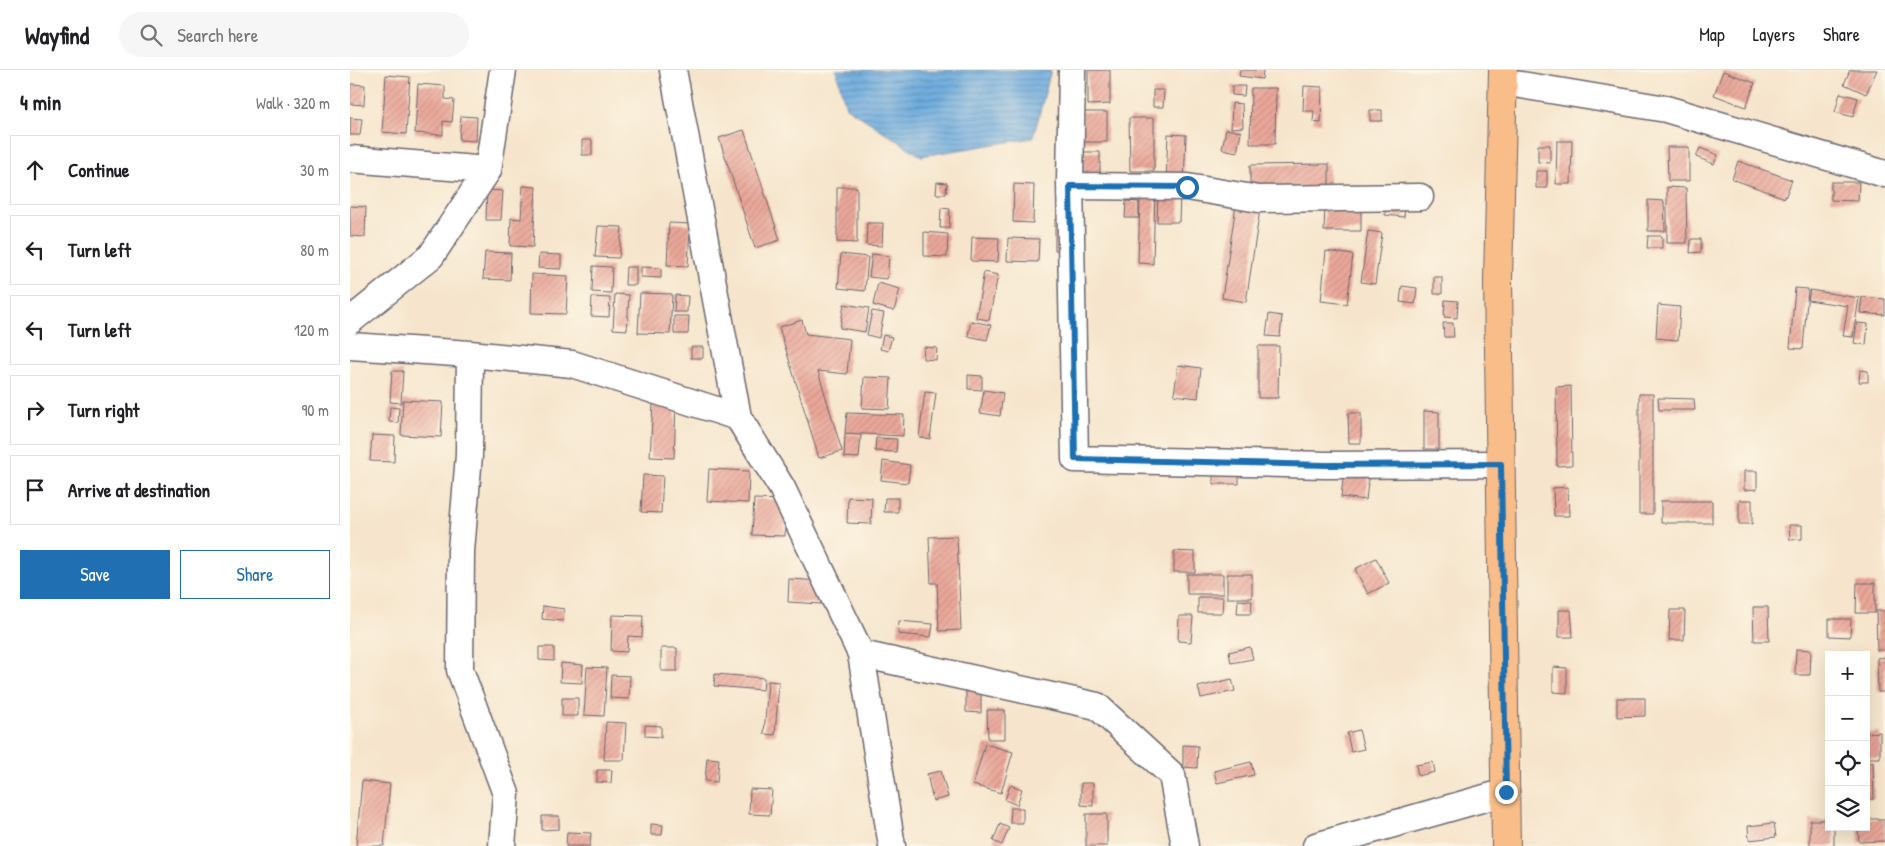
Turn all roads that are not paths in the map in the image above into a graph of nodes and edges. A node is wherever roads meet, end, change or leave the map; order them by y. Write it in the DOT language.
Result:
graph roads {
  1 [pos="503,70"];
  2 [pos="674,70"];
  3 [pos="1072,70"];
  4 [pos="1503,76"];
  5 [pos="350,159"];
  6 [pos="488,170"];
  7 [pos="1885,174"];
  8 [pos="1070,186"];
  9 [pos="1420,197"];
  10 [pos="350,322"];
  11 [pos="350,346"];
  12 [pos="470,354"];
  13 [pos="738,417"];
  14 [pos="1501,464"];
  15 [pos="861,654"];
  16 [pos="1506,792"];
  17 [pos="502,846"];
  18 [pos="892,846"];
  19 [pos="1185,846"];
  20 [pos="1316,846"];
  21 [pos="1506,846"];
  1 -- 6 [label="street"];
  2 -- 13 [label="street"];
  3 -- 8 [label="street"];
  4 -- 7 [label="street"];
  4 -- 14 [label="main road"];
  5 -- 6 [label="street"];
  6 -- 10 [label="street"];
  8 -- 9 [label="street"];
  8 -- 14 [label="street"];
  11 -- 12 [label="street"];
  12 -- 13 [label="street"];
  12 -- 17 [label="street"];
  13 -- 15 [label="street"];
  14 -- 16 [label="main road"];
  15 -- 18 [label="street"];
  15 -- 19 [label="street"];
  16 -- 20 [label="street"];
  16 -- 21 [label="main road"];
}
